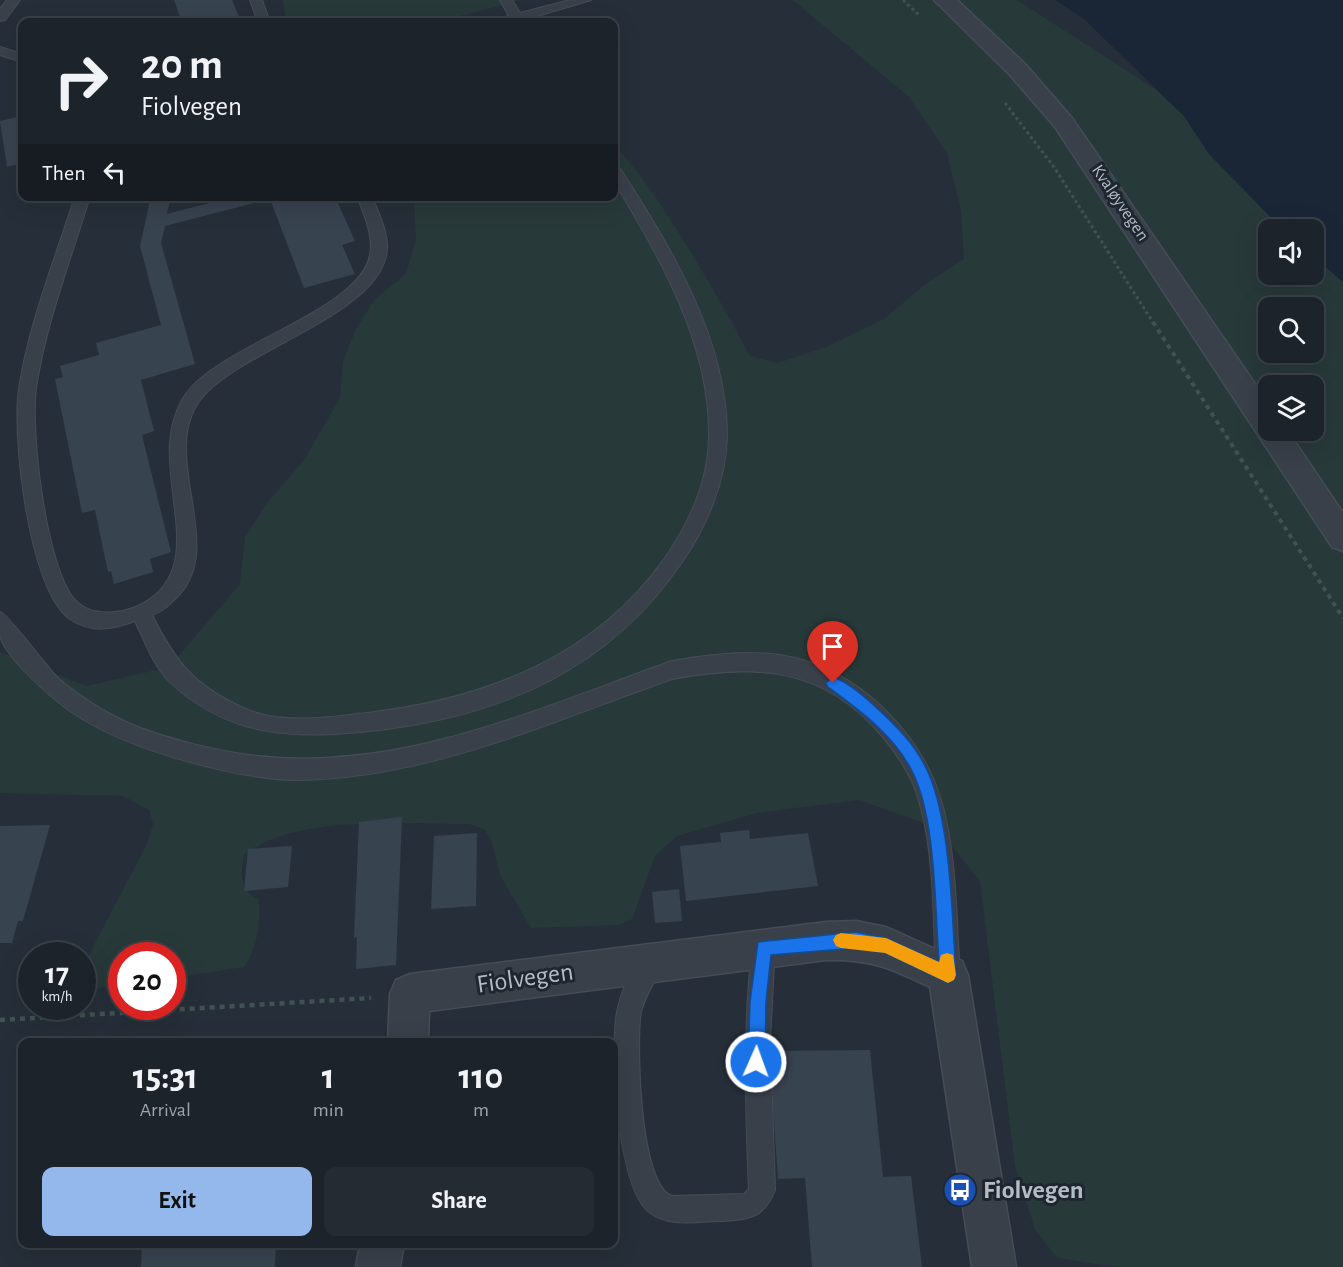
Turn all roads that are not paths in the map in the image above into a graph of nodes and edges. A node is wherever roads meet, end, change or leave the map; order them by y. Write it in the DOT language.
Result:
graph roads {
  1 [pos="14,0"];
  2 [pos="256,0"];
  3 [pos="506,0"];
  4 [pos="585,0"];
  5 [pos="945,0"];
  6 [pos="0,17"];
  7 [pos="263,18"];
  8 [pos="517,18"];
  9 [pos="525,18"];
  10 [pos="0,51"];
  11 [pos="18,57"];
  12 [pos="618,177"];
  13 [pos="81,201"];
  14 [pos="366,201"];
  15 [pos="1258,411"];
  16 [pos="1278,441"];
  17 [pos="1343,538"];
  18 [pos="141,612"];
  19 [pos="0,620"];
  20 [pos="764,948"];
  21 [pos="652,962"];
  22 [pos="948,975"];
  23 [pos="408,1038"];
  24 [pos="381,1248"];
  25 [pos="378,1267"];
  26 [pos="994,1267"];
  1 -- 6 [label="lane"];
  2 -- 7 [label="lane"];
  3 -- 8 [label="lane"];
  4 -- 9 [label="lane"];
  5 -- 15 [label="street, Kvaløyvegen"];
  10 -- 11 [label="lane"];
  12 -- 18 [label="lane"];
  13 -- 18 [label="lane"];
  14 -- 18 [label="lane"];
  16 -- 17 [label="street, Kvaløyvegen"];
  19 -- 22 [label="lane"];
  20 -- 21 [label="street, Fiolvegen"];
  20 -- 21 [label="lane"];
  20 -- 22 [label="street, Fiolvegen"];
  21 -- 23 [label="street, Fiolvegen"];
  22 -- 26 [label="street"];
  24 -- 25 [label="street"];
}
